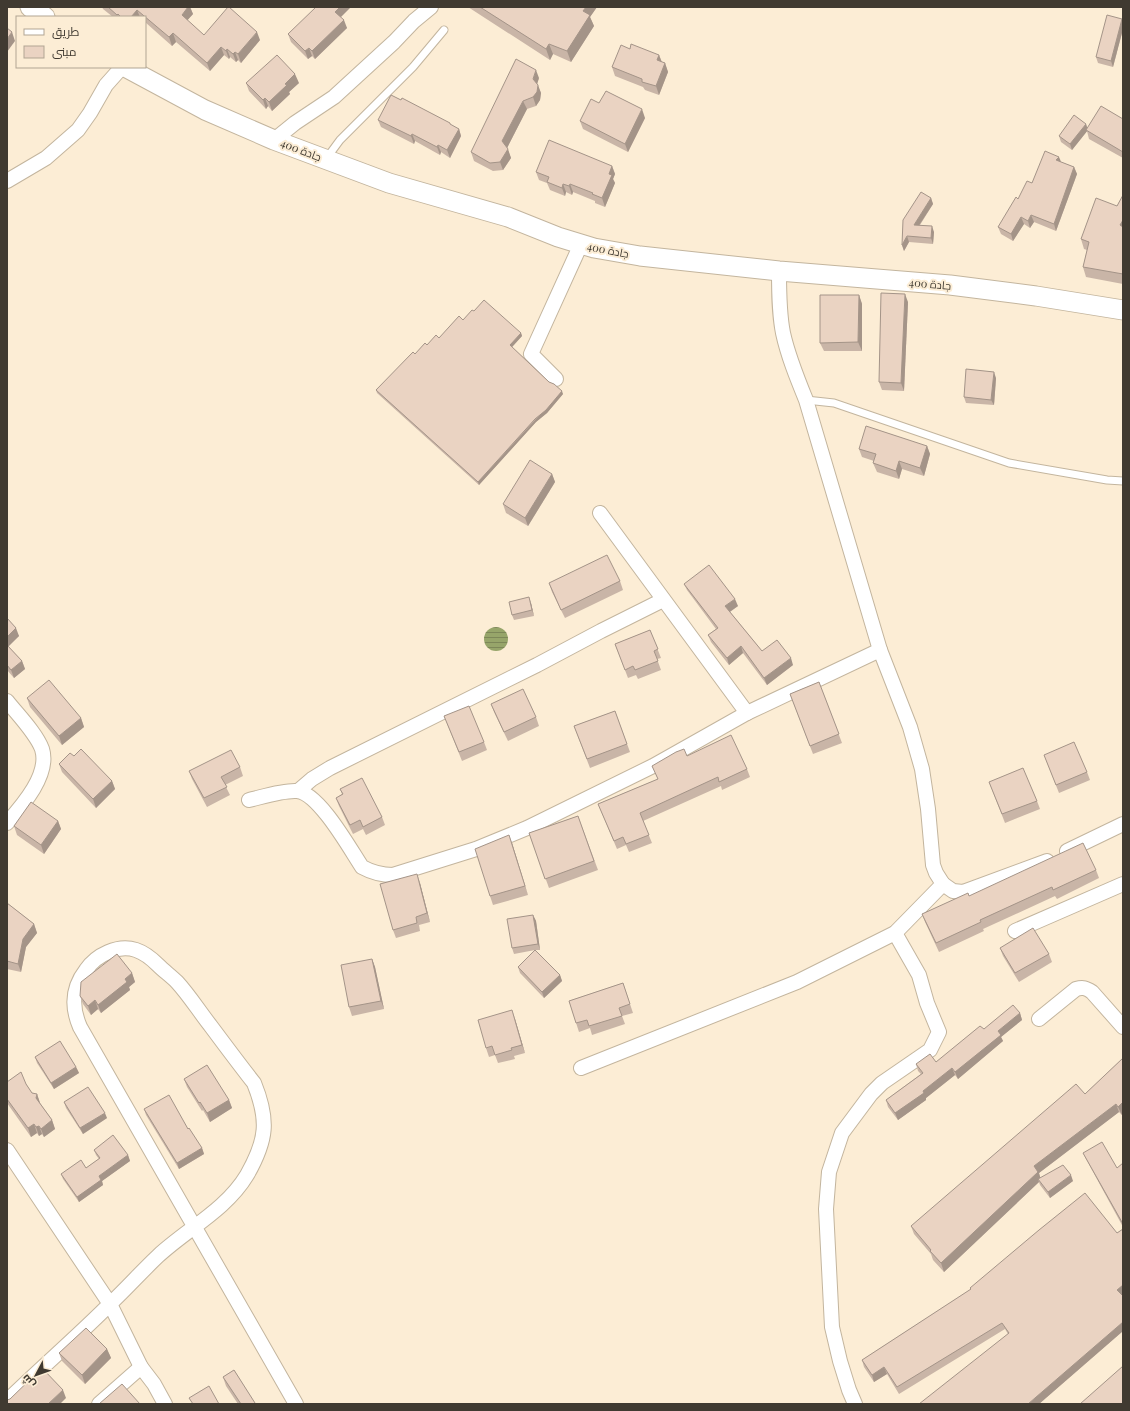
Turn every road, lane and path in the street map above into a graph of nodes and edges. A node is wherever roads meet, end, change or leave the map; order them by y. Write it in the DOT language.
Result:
graph roads {
  1 [pos="432,7"];
  2 [pos="444,30"];
  3 [pos="123,68"];
  4 [pos="126,68"];
  5 [pos="274,140"];
  6 [pos="326,160"];
  7 [pos="7,181"];
  8 [pos="581,244"];
  9 [pos="779,271"];
  10 [pos="1123,310"];
  11 [pos="556,379"];
  12 [pos="806,400"];
  13 [pos="1123,481"];
  14 [pos="600,513"];
  15 [pos="663,600"];
  16 [pos="880,650"];
  17 [pos="7,701"];
  18 [pos="747,713"];
  19 [pos="298,791"];
  20 [pos="249,800"];
  21 [pos="7,822"];
  22 [pos="1123,824"];
  23 [pos="943,884"];
  24 [pos="1123,884"];
  25 [pos="1015,931"];
  26 [pos="895,933"];
  27 [pos="1039,1019"];
  28 [pos="1123,1028"];
  29 [pos="581,1068"];
  30 [pos="7,1151"];
  31 [pos="195,1227"];
  32 [pos="110,1304"];
  33 [pos="141,1367"];
  34 [pos="7,1401"];
  35 [pos="98,1404"];
  36 [pos="165,1404"];
  37 [pos="296,1404"];
  38 [pos="855,1404"];
  1 -- 5 [label="street"];
  2 -- 6 [label="lane"];
  3 -- 7 [label="street"];
  4 -- 5 [label="main road, جادة 400"];
  5 -- 6 [label="main road, جادة 400"];
  6 -- 8 [label="main road, جادة 400"];
  8 -- 9 [label="main road, جادة 400"];
  8 -- 11 [label="street"];
  9 -- 10 [label="main road, جادة 400"];
  9 -- 12 [label="street"];
  12 -- 13 [label="lane"];
  12 -- 16 [label="street"];
  14 -- 15 [label="street"];
  15 -- 18 [label="street"];
  15 -- 19 [label="street"];
  16 -- 18 [label="street"];
  16 -- 23 [label="street"];
  17 -- 21 [label="street"];
  18 -- 19 [label="street"];
  19 -- 20 [label="street"];
  22 -- 23 [label="street"];
  23 -- 26 [label="street"];
  24 -- 25 [label="street"];
  26 -- 29 [label="street"];
  26 -- 38 [label="street"];
  27 -- 28 [label="street"];
  30 -- 32 [label="street"];
  31 -- 31 [label="street"];
  31 -- 32 [label="street"];
  31 -- 37 [label="street"];
  32 -- 33 [label="street"];
  32 -- 34 [label="street"];
  33 -- 35 [label="street"];
  33 -- 36 [label="street"];
}
